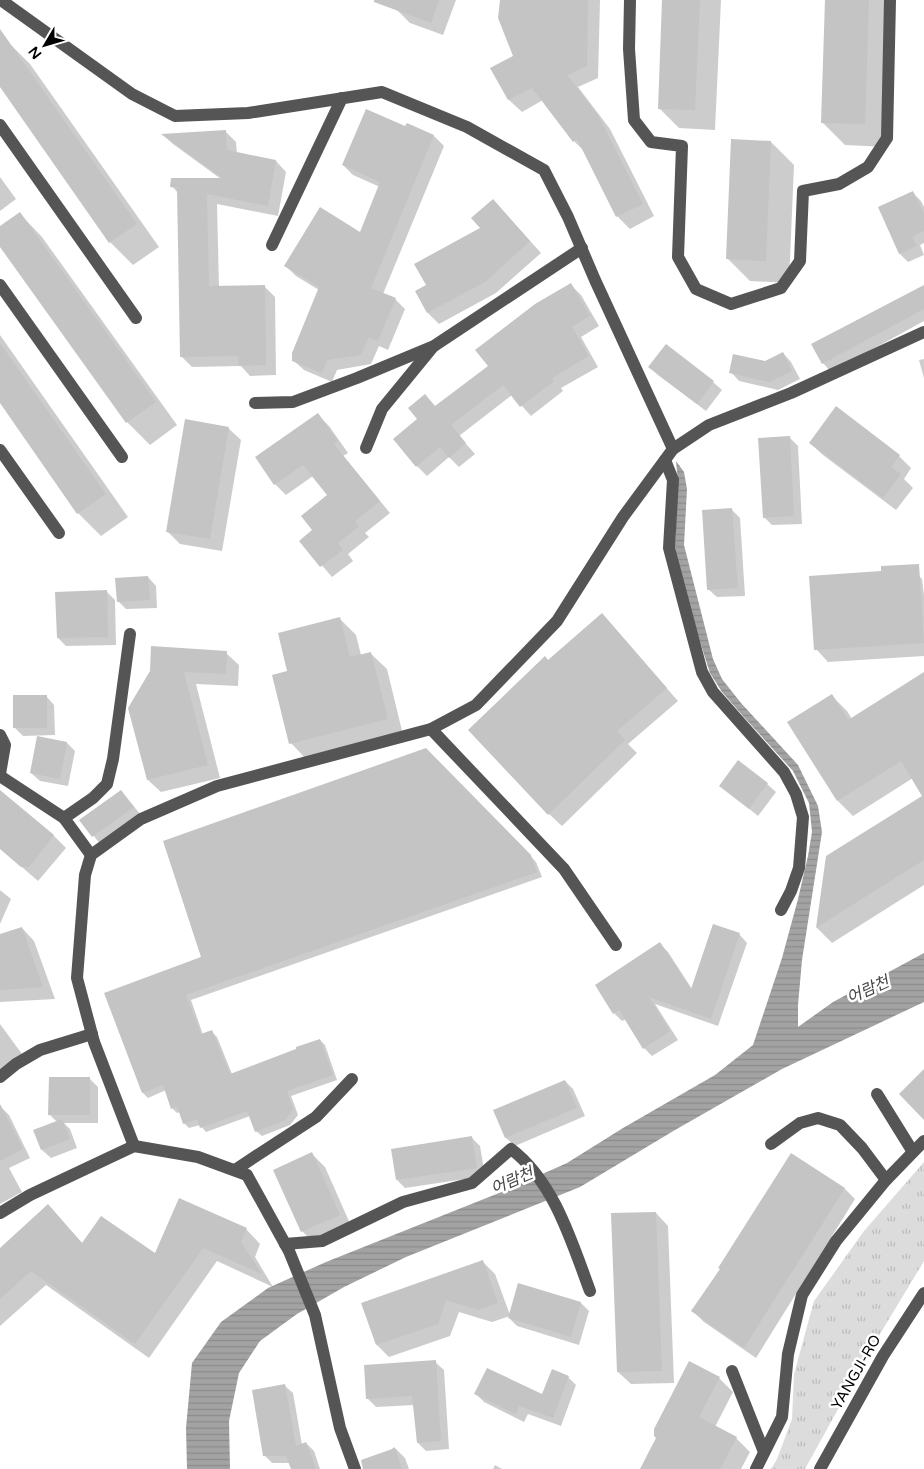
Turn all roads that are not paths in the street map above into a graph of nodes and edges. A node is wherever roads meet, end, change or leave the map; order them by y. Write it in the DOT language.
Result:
graph roads {
  1 [pos="0,0"];
  2 [pos="630,0"];
  3 [pos="890,0"];
  4 [pos="342,98"];
  5 [pos="0,125"];
  6 [pos="272,245"];
  7 [pos="582,248"];
  8 [pos="0,285"];
  9 [pos="136,318"];
  10 [pos="924,332"];
  11 [pos="434,346"];
  12 [pos="255,403"];
  13 [pos="366,448"];
  14 [pos="673,449"];
  15 [pos="0,450"];
  16 [pos="122,458"];
  17 [pos="665,460"];
  18 [pos="59,534"];
  19 [pos="130,634"];
  20 [pos="431,730"];
  21 [pos="0,735"];
  22 [pos="0,775"];
  23 [pos="64,818"];
  24 [pos="91,855"];
  25 [pos="781,910"];
  26 [pos="616,945"];
  27 [pos="92,1034"];
  28 [pos="0,1078"];
  29 [pos="352,1079"];
  30 [pos="877,1094"];
  31 [pos="924,1141"];
  32 [pos="771,1144"];
  33 [pos="134,1146"];
  34 [pos="913,1152"];
  35 [pos="235,1170"];
  36 [pos="886,1180"];
  37 [pos="0,1213"];
  38 [pos="287,1248"];
  39 [pos="590,1291"];
  40 [pos="924,1293"];
  41 [pos="732,1371"];
  42 [pos="764,1452"];
  43 [pos="355,1469"];
  44 [pos="756,1469"];
  45 [pos="820,1469"];
  1 -- 4 [label="street"];
  2 -- 3 [label="street"];
  4 -- 6 [label="street"];
  4 -- 7 [label="street"];
  5 -- 9 [label="street"];
  7 -- 11 [label="street"];
  7 -- 14 [label="street"];
  8 -- 16 [label="street"];
  10 -- 14 [label="street"];
  11 -- 12 [label="street"];
  11 -- 13 [label="street"];
  14 -- 17 [label="street"];
  15 -- 18 [label="street"];
  17 -- 20 [label="street"];
  17 -- 25 [label="street"];
  19 -- 23 [label="street"];
  20 -- 24 [label="street"];
  20 -- 26 [label="street"];
  21 -- 22 [label="street"];
  22 -- 23 [label="street"];
  23 -- 24 [label="street"];
  24 -- 27 [label="street"];
  27 -- 28 [label="street"];
  27 -- 33 [label="street"];
  29 -- 35 [label="street"];
  30 -- 34 [label="street"];
  31 -- 34 [label="street"];
  32 -- 36 [label="street"];
  33 -- 35 [label="street"];
  33 -- 37 [label="street"];
  34 -- 36 [label="street"];
  35 -- 38 [label="street"];
  36 -- 42 [label="street"];
  38 -- 39 [label="street"];
  38 -- 43 [label="street"];
  40 -- 45 [label="street, YANGJI-RO"];
  41 -- 42 [label="street"];
  42 -- 44 [label="street"];
}
